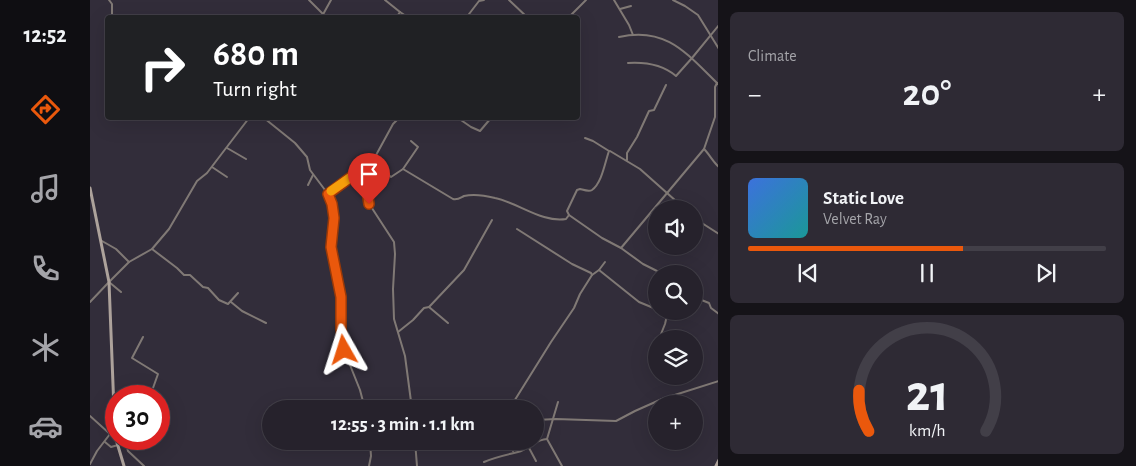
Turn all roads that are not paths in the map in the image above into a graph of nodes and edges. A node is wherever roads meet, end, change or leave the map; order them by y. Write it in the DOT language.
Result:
graph roads {
  1 [pos="109,0"];
  2 [pos="309,0"];
  3 [pos="331,0"];
  4 [pos="385,0"];
  5 [pos="484,0"];
  6 [pos="509,0"];
  7 [pos="586,0"];
  8 [pos="614,0"];
  9 [pos="673,0"];
  10 [pos="631,6"];
  11 [pos="620,9"];
  12 [pos="400,12"];
  13 [pos="324,14"];
  14 [pos="112,15"];
  15 [pos="398,15"];
  16 [pos="404,15"];
  17 [pos="468,15"];
  18 [pos="525,15"];
  19 [pos="571,15"];
  20 [pos="718,25"];
  21 [pos="633,35"];
  22 [pos="711,35"];
  23 [pos="619,37"];
  24 [pos="718,49"];
  25 [pos="692,58"];
  26 [pos="628,63"];
  27 [pos="718,84"];
  28 [pos="666,85"];
  29 [pos="247,120"];
  30 [pos="266,120"];
  31 [pos="397,120"];
  32 [pos="462,120"];
  33 [pos="489,120"];
  34 [pos="585,138"];
  35 [pos="411,141"];
  36 [pos="226,147"];
  37 [pos="704,149"];
  38 [pos="609,151"];
  39 [pos="246,159"];
  40 [pos="626,160"];
  41 [pos="373,162"];
  42 [pos="212,167"];
  43 [pos="718,167"];
  44 [pos="370,168"];
  45 [pos="403,170"];
  46 [pos="313,175"];
  47 [pos="227,177"];
  48 [pos="308,185"];
  49 [pos="90,188"];
  50 [pos="667,191"];
  51 [pos="328,194"];
  52 [pos="676,200"];
  53 [pos="92,201"];
  54 [pos="569,215"];
  55 [pos="492,220"];
  56 [pos="703,224"];
  57 [pos="517,229"];
  58 [pos="718,234"];
  59 [pos="101,240"];
  60 [pos="621,248"];
  61 [pos="152,250"];
  62 [pos="129,262"];
  63 [pos="605,262"];
  64 [pos="648,266"];
  65 [pos="598,270"];
  66 [pos="592,275"];
  67 [pos="108,282"];
  68 [pos="120,292"];
  69 [pos="238,293"];
  70 [pos="703,301"];
  71 [pos="90,302"];
  72 [pos="231,302"];
  73 [pos="648,306"];
  74 [pos="429,307"];
  75 [pos="718,314"];
  76 [pos="266,323"];
  77 [pos="448,323"];
  78 [pos="397,333"];
  79 [pos="143,337"];
  80 [pos="718,381"];
  81 [pos="113,385"];
  82 [pos="154,385"];
  83 [pos="363,400"];
  84 [pos="411,400"];
  85 [pos="515,400"];
  86 [pos="558,402"];
  87 [pos="90,416"];
  88 [pos="552,419"];
  89 [pos="544,420"];
  90 [pos="105,430"];
  91 [pos="547,439"];
  92 [pos="105,442"];
  93 [pos="119,450"];
  94 [pos="128,450"];
  95 [pos="371,450"];
  96 [pos="416,450"];
  97 [pos="521,450"];
  98 [pos="530,450"];
  99 [pos="513,452"];
  100 [pos="718,460"];
  101 [pos="536,461"];
  102 [pos="484,462"];
  103 [pos="90,464"];
  104 [pos="124,466"];
  105 [pos="144,466"];
  106 [pos="368,466"];
  107 [pos="417,466"];
  108 [pos="562,466"];
  109 [pos="716,466"];
  1 -- 14 [label="street"];
  2 -- 13 [label="street"];
  3 -- 13 [label="street"];
  4 -- 12 [label="street"];
  5 -- 17 [label="street"];
  6 -- 18 [label="street"];
  7 -- 19 [label="street"];
  8 -- 11 [label="street"];
  9 -- 22 [label="street"];
  10 -- 11 [label="street"];
  11 -- 21 [label="street"];
  12 -- 15 [label="street"];
  12 -- 16 [label="street"];
  20 -- 22 [label="street"];
  21 -- 23 [label="street"];
  21 -- 25 [label="street"];
  22 -- 24 [label="street"];
  22 -- 25 [label="street"];
  25 -- 26 [label="street"];
  25 -- 27 [label="street"];
  27 -- 37 [label="street"];
  28 -- 40 [label="street"];
  29 -- 36 [label="street"];
  30 -- 46 [label="street"];
  31 -- 41 [label="street"];
  32 -- 33 [label="street"];
  34 -- 38 [label="street"];
  35 -- 45 [label="street"];
  36 -- 39 [label="street"];
  36 -- 42 [label="street"];
  37 -- 43 [label="street"];
  37 -- 50 [label="street"];
  38 -- 40 [label="street"];
  38 -- 54 [label="street"];
  40 -- 50 [label="street"];
  41 -- 44 [label="street"];
  41 -- 45 [label="street"];
  42 -- 47 [label="street"];
  42 -- 61 [label="street"];
  44 -- 51 [label="street"];
  44 -- 78 [label="street"];
  45 -- 54 [label="street"];
  46 -- 48 [label="street"];
  46 -- 51 [label="street"];
  49 -- 53 [label="street"];
  50 -- 52 [label="street"];
  50 -- 60 [label="street"];
  51 -- 83 [label="street"];
  53 -- 59 [label="street"];
  54 -- 60 [label="street"];
  55 -- 74 [label="street"];
  56 -- 58 [label="street"];
  57 -- 66 [label="street"];
  59 -- 62 [label="street"];
  59 -- 67 [label="street"];
  60 -- 64 [label="street"];
  61 -- 62 [label="street"];
  61 -- 72 [label="street"];
  62 -- 67 [label="street"];
  63 -- 65 [label="street"];
  65 -- 66 [label="street"];
  65 -- 73 [label="street"];
  66 -- 85 [label="street"];
  67 -- 68 [label="street"];
  67 -- 71 [label="street"];
  67 -- 81 [label="street"];
  69 -- 72 [label="street"];
  70 -- 75 [label="street"];
  72 -- 76 [label="street"];
  74 -- 77 [label="street"];
  74 -- 78 [label="street"];
  78 -- 84 [label="street"];
  79 -- 82 [label="street"];
  80 -- 88 [label="street"];
  86 -- 88 [label="street"];
  87 -- 90 [label="street"];
  88 -- 89 [label="street"];
  88 -- 91 [label="street"];
  91 -- 108 [label="street"];
  92 -- 103 [label="street"];
  93 -- 104 [label="street"];
  94 -- 105 [label="street"];
  95 -- 106 [label="street"];
  96 -- 107 [label="street"];
  97 -- 99 [label="street"];
  98 -- 101 [label="street"];
  99 -- 102 [label="street"];
  100 -- 109 [label="street"];
}
